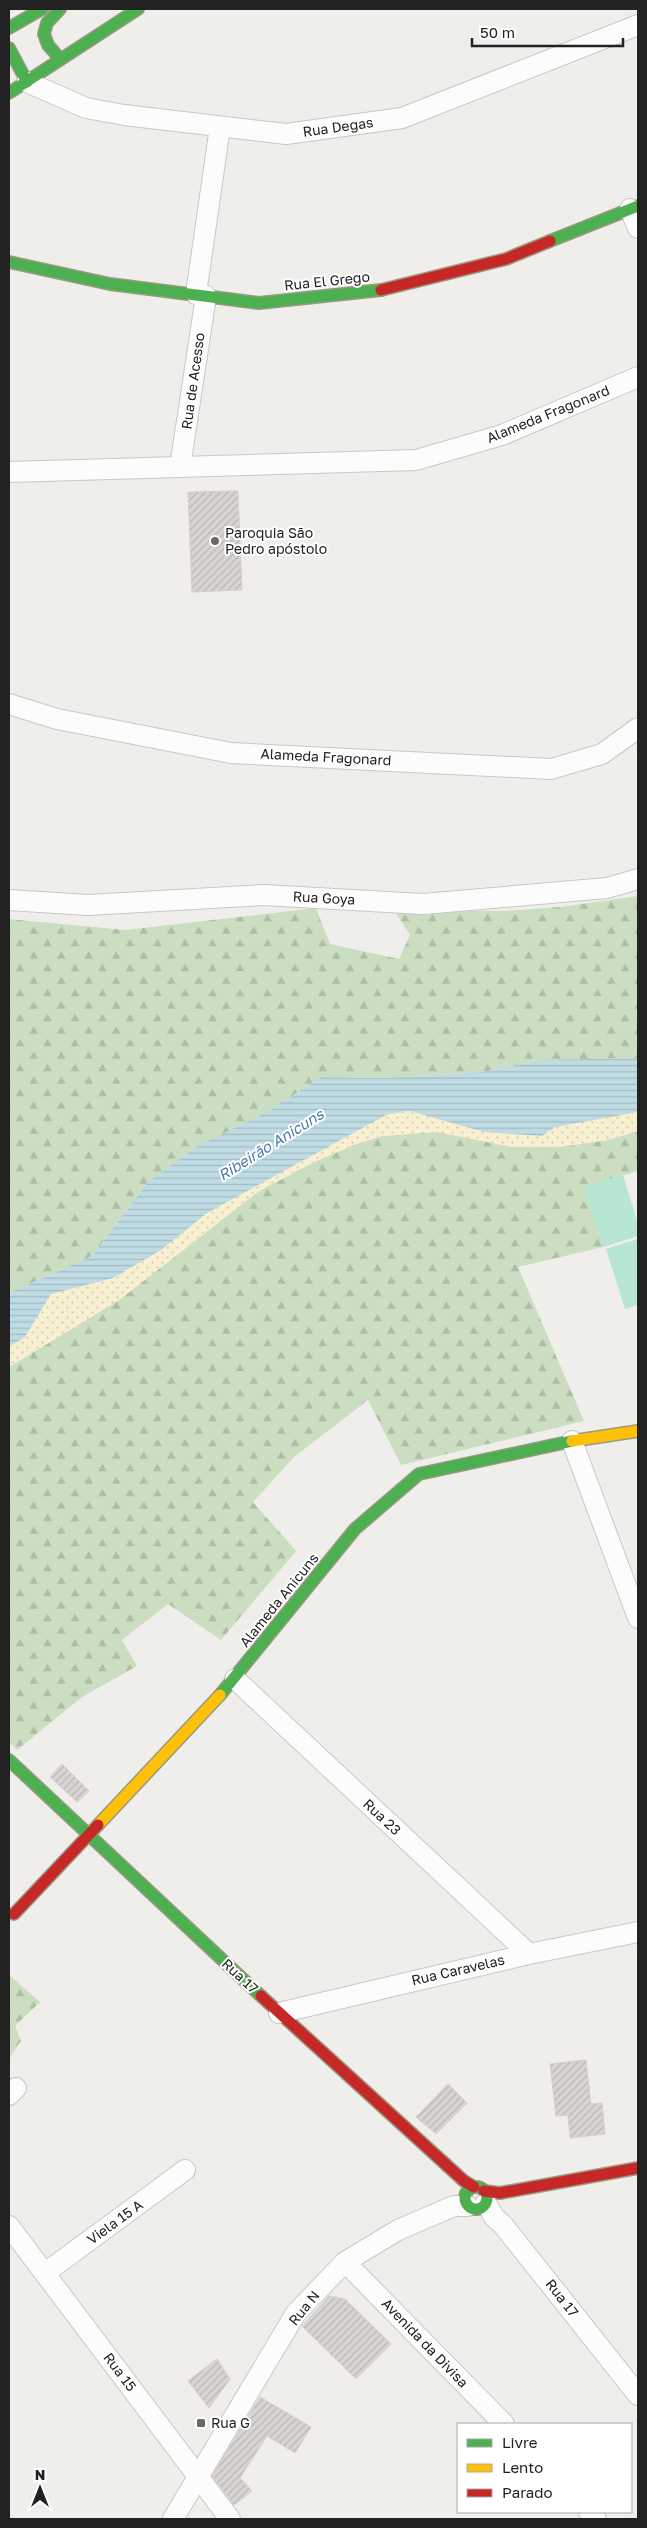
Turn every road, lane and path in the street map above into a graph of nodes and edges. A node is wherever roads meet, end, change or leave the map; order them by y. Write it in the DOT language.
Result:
graph roads {
  1 [pos="42,9"];
  2 [pos="60,9"];
  3 [pos="138,9"];
  4 [pos="638,25"];
  5 [pos="9,28"];
  6 [pos="9,48"];
  7 [pos="60,59"];
  8 [pos="27,82"];
  9 [pos="9,94"];
  10 [pos="220,127"];
  11 [pos="634,208"];
  12 [pos="638,228"];
  13 [pos="9,262"];
  14 [pos="201,295"];
  15 [pos="638,377"];
  16 [pos="180,467"];
  17 [pos="9,472"];
  18 [pos="9,704"];
  19 [pos="638,728"];
  20 [pos="638,878"];
  21 [pos="9,900"];
  22 [pos="638,1431"];
  23 [pos="572,1442"];
  24 [pos="638,1618"];
  25 [pos="235,1679"];
  26 [pos="9,1760"];
  27 [pos="90,1835"];
  28 [pos="14,1914"];
  29 [pos="638,1932"];
  30 [pos="529,1954"];
  31 [pos="279,2013"];
  32 [pos="638,2168"];
  33 [pos="185,2170"];
  34 [pos="477,2198"];
  35 [pos="9,2226"];
  36 [pos="346,2262"];
  37 [pos="45,2273"];
  38 [pos="638,2395"];
  39 [pos="503,2423"];
  40 [pos="198,2476"];
  41 [pos="173,2519"];
  42 [pos="230,2519"];
  1 -- 5 [label="street"];
  2 -- 7 [label="street"];
  3 -- 7 [label="street"];
  4 -- 10 [label="street, Rua Degas"];
  6 -- 8 [label="street"];
  7 -- 8 [label="street"];
  8 -- 9 [label="street"];
  8 -- 10 [label="street, Rua Degas"];
  10 -- 14 [label="street, Rua de Acesso"];
  11 -- 12 [label="street"];
  11 -- 14 [label="street, Rua El Grego"];
  13 -- 14 [label="street, Rua El Grego"];
  14 -- 16 [label="street, Rua de Acesso"];
  15 -- 16 [label="street, Alameda Fragonard"];
  16 -- 17 [label="street, Alameda Fragonard"];
  18 -- 19 [label="street, Alameda Fragonard"];
  20 -- 21 [label="street, Rua Goya"];
  22 -- 23 [label="street, Alameda Anicuns"];
  23 -- 24 [label="street"];
  23 -- 25 [label="street, Alameda Anicuns"];
  25 -- 27 [label="street, Alameda Anicuns"];
  25 -- 30 [label="street, Rua 23"];
  26 -- 27 [label="street, Rua 17"];
  27 -- 28 [label="street, Alameda Anicuns"];
  27 -- 31 [label="street, Rua 17"];
  29 -- 30 [label="street, Rua Caravelas"];
  30 -- 31 [label="street, Rua Caravelas"];
  31 -- 34 [label="street, Rua 17"];
  32 -- 34 [label="street, Rua N"];
  33 -- 37 [label="street, Viela 15 A"];
  34 -- 36 [label="street, Rua N"];
  34 -- 38 [label="street, Rua 17"];
  35 -- 37 [label="street, Rua 15"];
  36 -- 39 [label="street, Avenida da Divisa"];
  36 -- 40 [label="street, Rua N"];
  37 -- 40 [label="street, Rua 15"];
  40 -- 41 [label="street"];
  40 -- 42 [label="street, Rua 15"];
}
